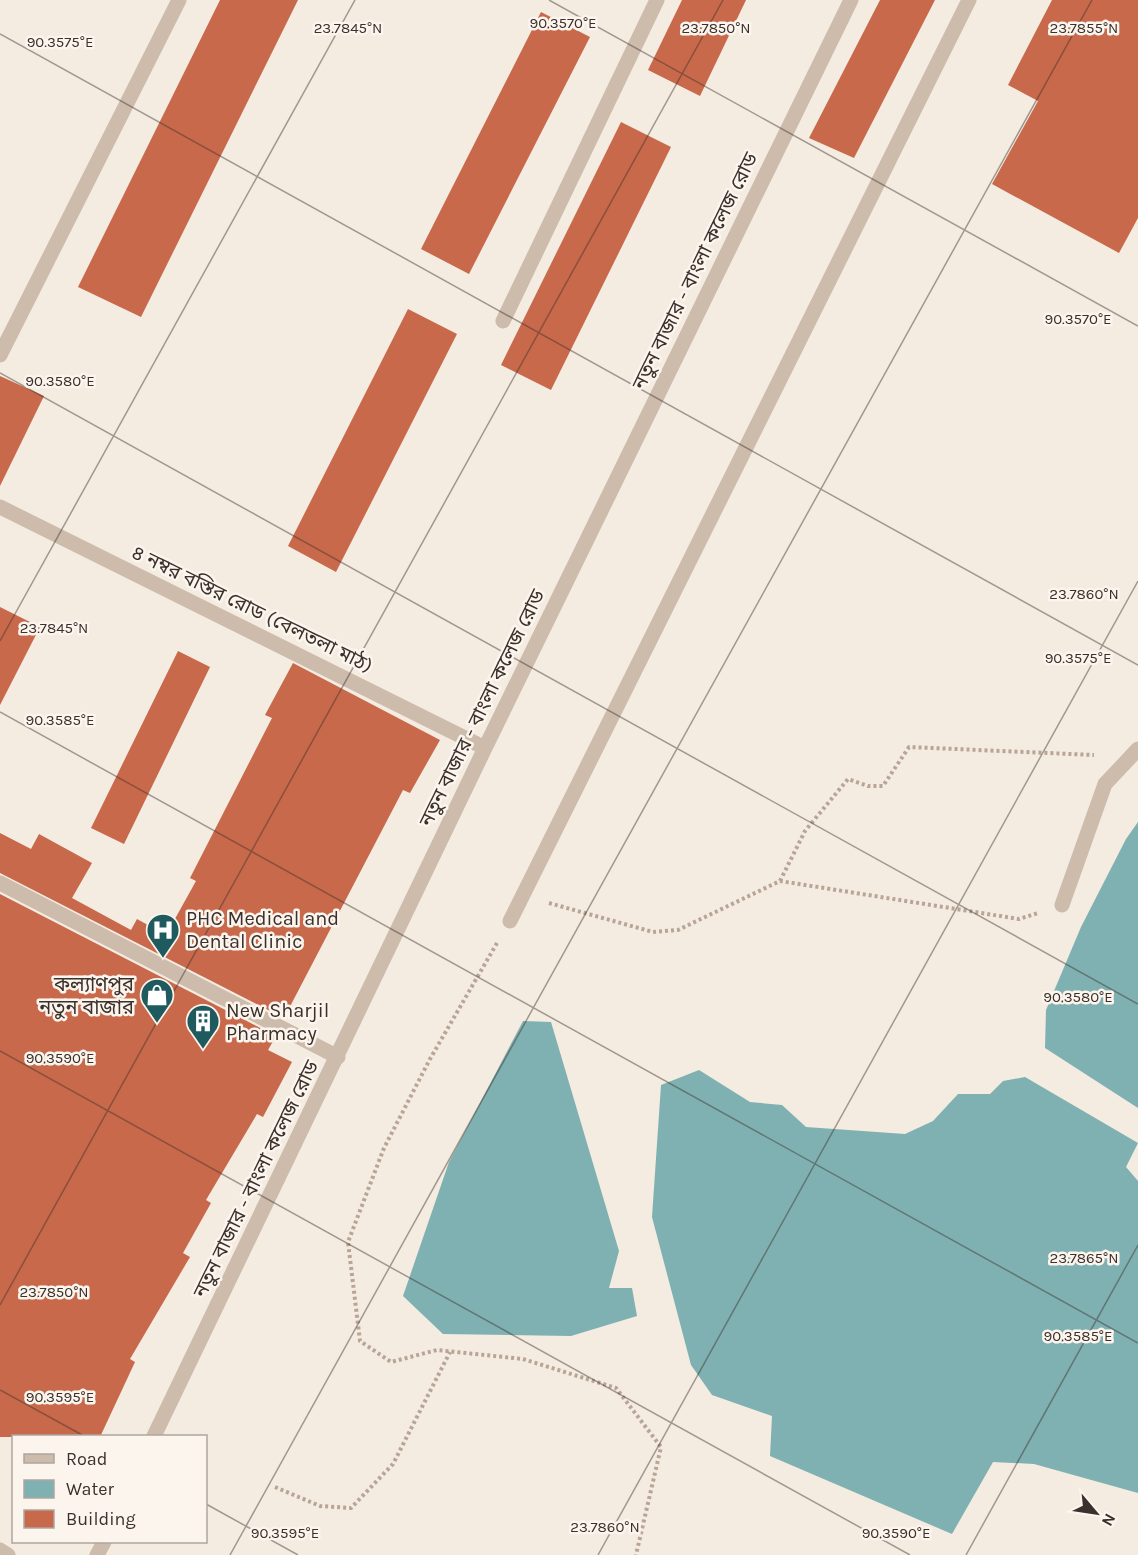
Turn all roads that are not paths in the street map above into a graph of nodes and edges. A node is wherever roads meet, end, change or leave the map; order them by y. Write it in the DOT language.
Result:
graph roads {
  1 [pos="178,0"];
  2 [pos="657,0"];
  3 [pos="852,0"];
  4 [pos="969,0"];
  5 [pos="503,321"];
  6 [pos="0,354"];
  7 [pos="0,507"];
  8 [pos="485,748"];
  9 [pos="1138,749"];
  10 [pos="0,884"];
  11 [pos="1062,905"];
  12 [pos="510,921"];
  13 [pos="338,1057"];
  14 [pos="155,1435"];
  15 [pos="0,1550"];
  16 [pos="8,1555"];
  1 -- 6 [label="street"];
  2 -- 5 [label="street"];
  3 -- 8 [label="street, নতুন বাজার - বাংলা কলেজ রোড"];
  4 -- 12 [label="street"];
  7 -- 8 [label="street, ৪ নম্বর বস্তির রোড (বেলতলা মাঠ)"];
  8 -- 13 [label="street, নতুন বাজার - বাংলা কলেজ রোড"];
  9 -- 11 [label="street"];
  10 -- 13 [label="street"];
  13 -- 14 [label="street, নতুন বাজার - বাংলা কলেজ রোড"];
  15 -- 16 [label="street"];
}
